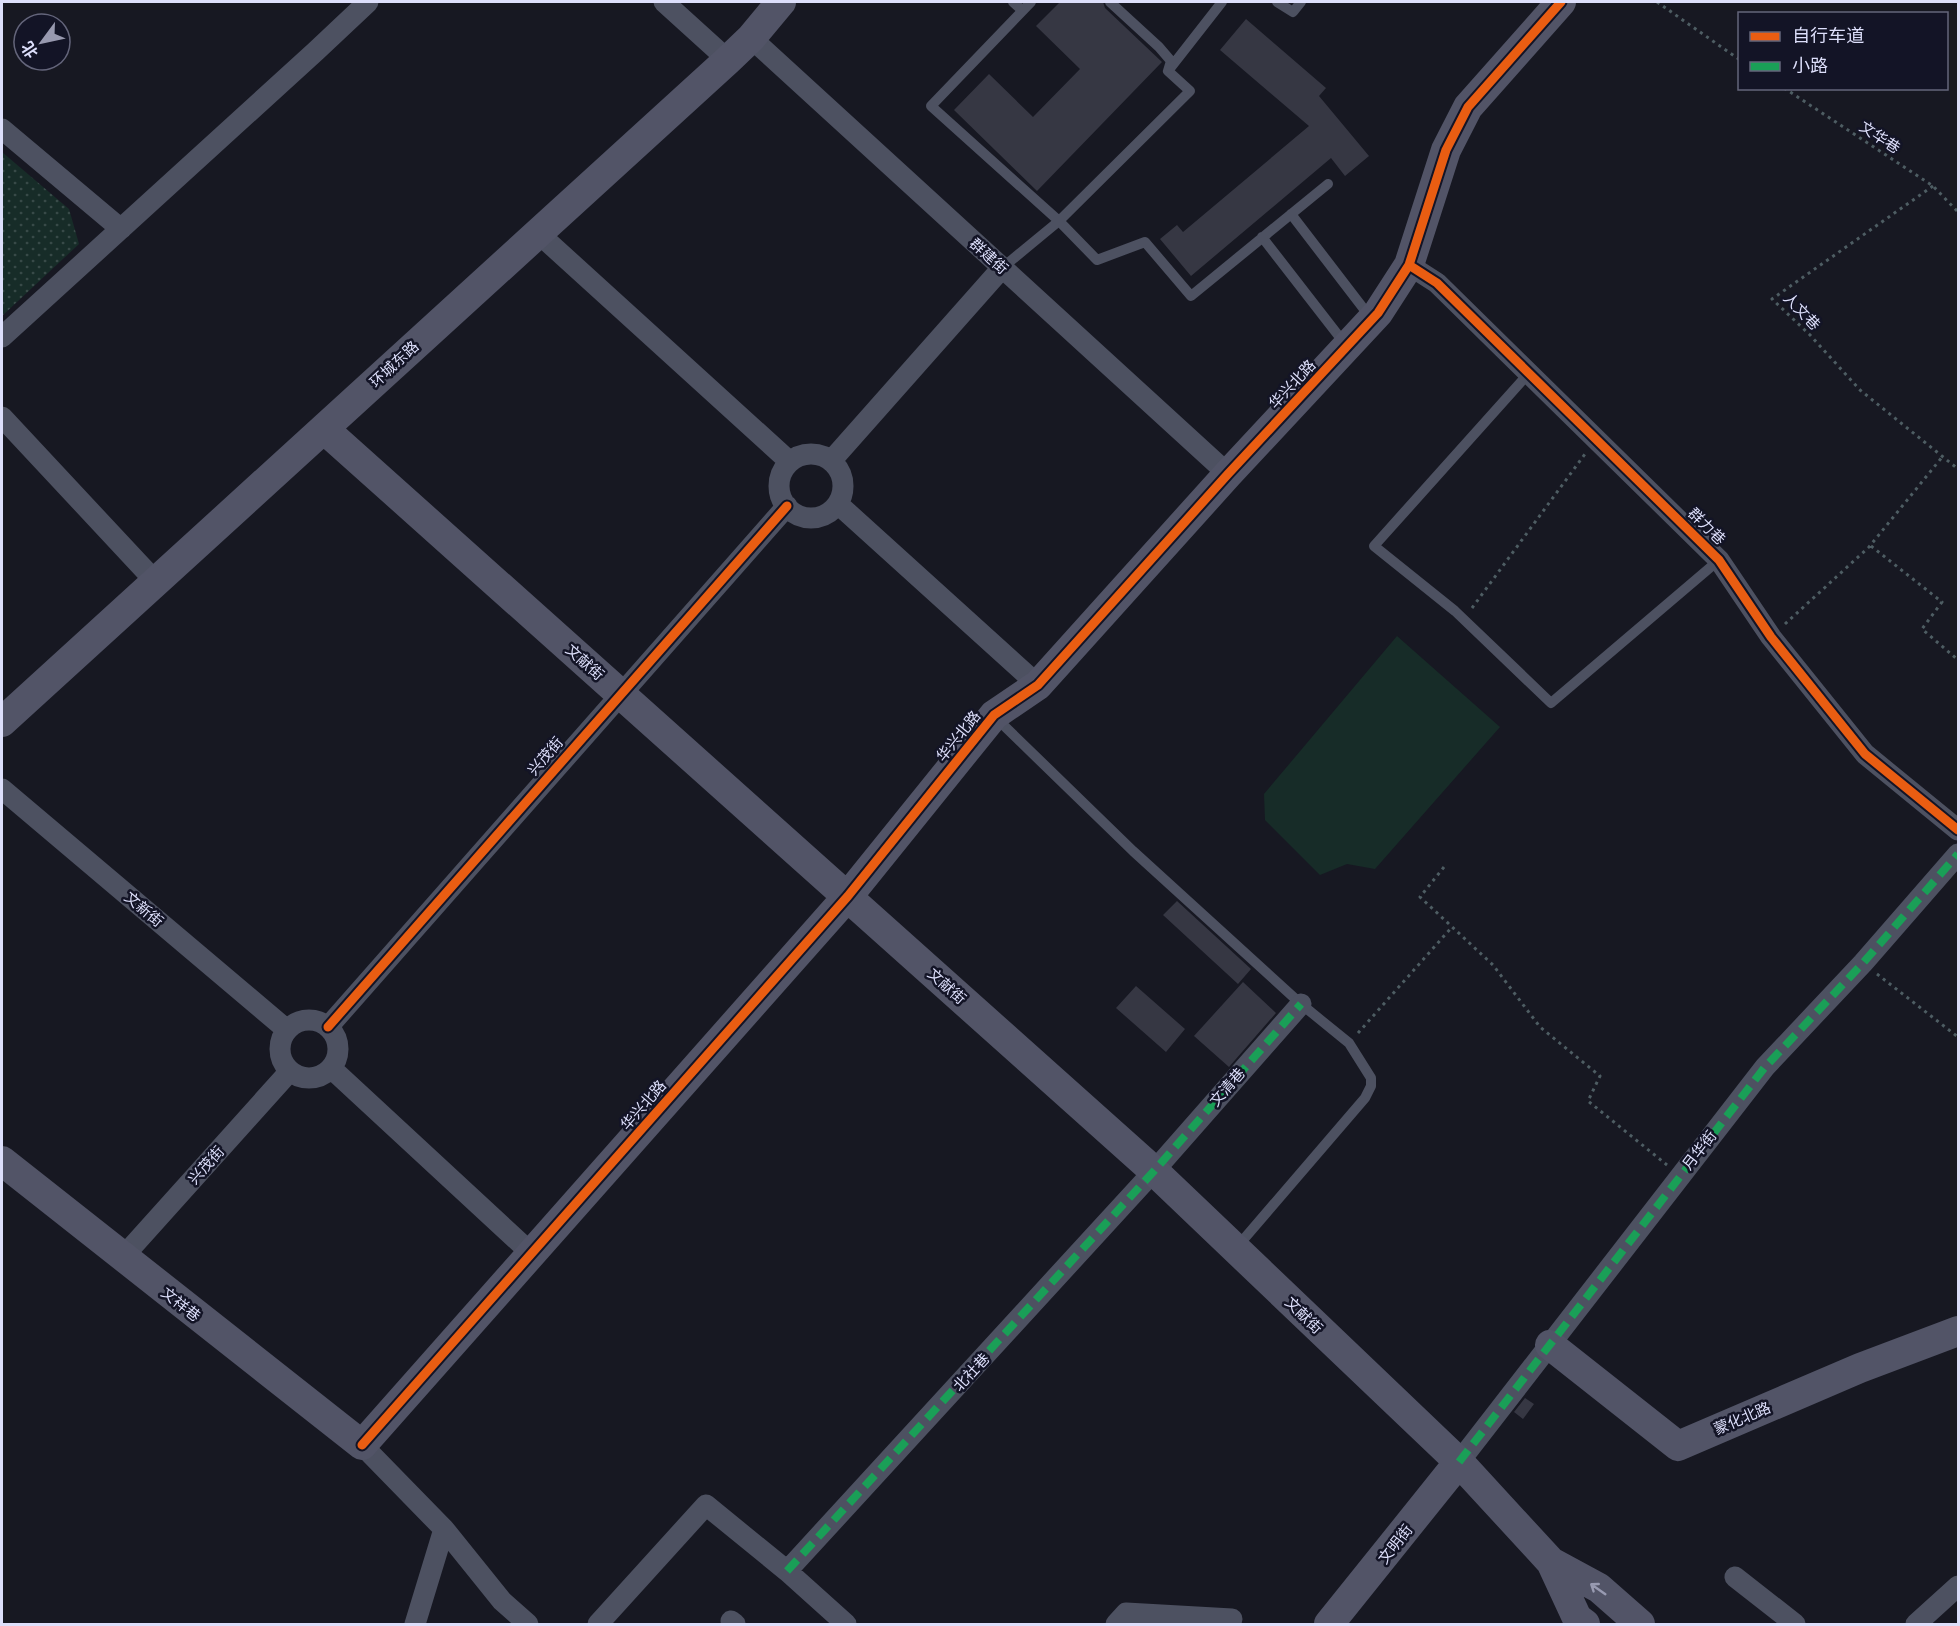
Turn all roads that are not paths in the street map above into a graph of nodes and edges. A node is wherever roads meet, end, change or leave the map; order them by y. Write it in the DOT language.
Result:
graph roads {
  1 [pos="368,2"];
  2 [pos="664,2"];
  3 [pos="781,2"];
  4 [pos="1013,2"];
  5 [pos="1031,2"];
  6 [pos="1110,2"];
  7 [pos="1222,2"];
  8 [pos="1277,2"];
  9 [pos="1301,2"];
  10 [pos="1561,2"];
  11 [pos="1023,10"];
  12 [pos="751,38"];
  13 [pos="728,60"];
  14 [pos="1168,71"];
  15 [pos="2,129"];
  16 [pos="1328,184"];
  17 [pos="1291,214"];
  18 [pos="1059,221"];
  19 [pos="121,229"];
  20 [pos="537,232"];
  21 [pos="1262,237"];
  22 [pos="1409,265"];
  23 [pos="1002,268"];
  24 [pos="1372,320"];
  25 [pos="2,337"];
  26 [pos="1347,346"];
  27 [pos="1529,373"];
  28 [pos="2,417"];
  29 [pos="324,429"];
  30 [pos="831,460"];
  31 [pos="790,462"];
  32 [pos="1228,474"];
  33 [pos="838,504"];
  34 [pos="787,506"];
  35 [pos="1719,560"];
  36 [pos="156,582"];
  37 [pos="1038,685"];
  38 [pos="620,693"];
  39 [pos="993,715"];
  40 [pos="2,722"];
  41 [pos="2,789"];
  42 [pos="1959,830"];
  43 [pos="1959,854"];
  44 [pos="848,897"];
  45 [pos="1301,1004"];
  46 [pos="328,1027"];
  47 [pos="287,1030"];
  48 [pos="331,1068"];
  49 [pos="290,1071"];
  50 [pos="2,1161"];
  51 [pos="1154,1171"];
  52 [pos="1235,1250"];
  53 [pos="532,1254"];
  54 [pos="122,1258"];
  55 [pos="1959,1331"];
  56 [pos="1550,1345"];
  57 [pos="362,1446"];
  58 [pos="1459,1462"];
  59 [pos="444,1529"];
  60 [pos="1551,1562"];
  61 [pos="787,1571"];
  62 [pos="1735,1577"];
  63 [pos="1959,1586"];
  64 [pos="1232,1619"];
  65 [pos="415,1624"];
  66 [pos="528,1624"];
  67 [pos="598,1624"];
  68 [pos="846,1624"];
  69 [pos="1116,1624"];
  70 [pos="1329,1624"];
  71 [pos="1585,1624"];
  72 [pos="1640,1624"];
  73 [pos="1795,1624"];
  74 [pos="1916,1624"];
  1 -- 19 [label="street"];
  2 -- 13 [label="street"];
  3 -- 12 [label="main road, 环城东路"];
  4 -- 11 [label="lane"];
  5 -- 11 [label="lane"];
  6 -- 14 [label="lane"];
  7 -- 14 [label="lane"];
  8 -- 9 [label="lane"];
  10 -- 22 [label="main road, 华兴北路"];
  11 -- 18 [label="lane"];
  12 -- 13 [label="main road, 环城东路"];
  12 -- 23 [label="street, 群建街"];
  13 -- 20 [label="main road, 环城东路"];
  14 -- 18 [label="lane"];
  15 -- 19 [label="street"];
  16 -- 17 [label="lane"];
  17 -- 21 [label="lane"];
  17 -- 24 [label="lane"];
  18 -- 21 [label="lane"];
  18 -- 23 [label="lane"];
  19 -- 25 [label="street"];
  20 -- 29 [label="main road, 环城东路"];
  20 -- 31 [label="street"];
  21 -- 26 [label="lane"];
  22 -- 24 [label="main road, 华兴北路"];
  22 -- 27 [label="street, 群力巷"];
  23 -- 30 [label="street"];
  23 -- 32 [label="street, 群建街"];
  24 -- 26 [label="main road, 华兴北路"];
  26 -- 32 [label="main road, 华兴北路"];
  27 -- 35 [label="street, 群力巷"];
  27 -- 35 [label="lane"];
  28 -- 36 [label="street"];
  29 -- 36 [label="main road, 环城东路"];
  29 -- 38 [label="main road, 文献街"];
  30 -- 31 [label="street"];
  30 -- 33 [label="street"];
  31 -- 34 [label="street"];
  32 -- 37 [label="main road, 华兴北路"];
  33 -- 34 [label="street"];
  33 -- 37 [label="street"];
  34 -- 38 [label="street, 兴茂街"];
  35 -- 42 [label="street, 群力巷"];
  36 -- 40 [label="main road, 环城东路"];
  37 -- 39 [label="main road, 华兴北路"];
  38 -- 44 [label="main road, 文献街"];
  38 -- 46 [label="street, 兴茂街"];
  39 -- 44 [label="main road, 华兴北路"];
  39 -- 45 [label="lane"];
  41 -- 47 [label="street, 文新街"];
  43 -- 56 [label="street, 月华街"];
  44 -- 51 [label="main road, 文献街"];
  44 -- 53 [label="main road, 华兴北路"];
  45 -- 51 [label="street, 文清巷"];
  45 -- 52 [label="lane"];
  46 -- 47 [label="street"];
  46 -- 48 [label="street"];
  47 -- 49 [label="street"];
  48 -- 49 [label="street"];
  48 -- 53 [label="street"];
  49 -- 54 [label="street, 兴茂街"];
  50 -- 54 [label="main road, 文祥巷"];
  51 -- 52 [label="main road, 文献街"];
  51 -- 61 [label="street, 北社巷"];
  52 -- 58 [label="main road, 文献街"];
  53 -- 57 [label="main road, 华兴北路"];
  54 -- 57 [label="main road, 文祥巷"];
  55 -- 56 [label="main road, 蒙化北路"];
  56 -- 58 [label="street, 月华街"];
  57 -- 59 [label="street"];
  58 -- 60 [label="main road, 文献街"];
  58 -- 70 [label="main road, 文明街"];
  59 -- 65 [label="street"];
  59 -- 66 [label="street"];
  60 -- 71 [label="main road, 文献街"];
  72 -- 60 [label="main road, 文献街, one-way"];
  61 -- 67 [label="street"];
  61 -- 68 [label="street"];
  62 -- 73 [label="street"];
  63 -- 74 [label="street"];
  64 -- 69 [label="street"];
}
